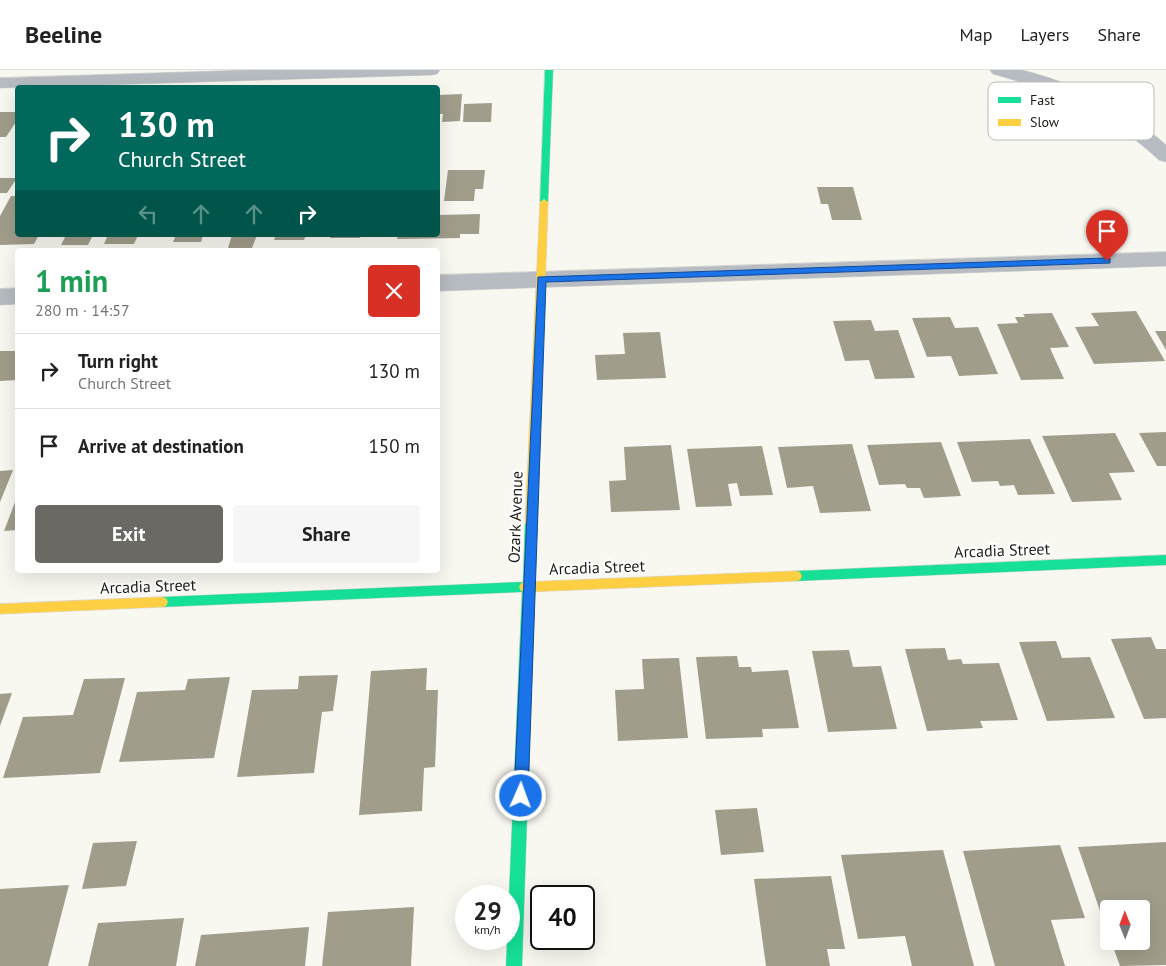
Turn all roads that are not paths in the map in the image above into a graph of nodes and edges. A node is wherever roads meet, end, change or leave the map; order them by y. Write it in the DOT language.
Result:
graph roads {
  1 [pos="431,70"];
  2 [pos="549,70"];
  3 [pos="999,70"];
  4 [pos="187,74"];
  5 [pos="1038,82"];
  6 [pos="0,83"];
  7 [pos="1148,140"];
  8 [pos="1166,156"];
  9 [pos="1166,259"];
  10 [pos="542,279"];
  11 [pos="440,283"];
  12 [pos="15,296"];
  13 [pos="0,297"];
  14 [pos="1166,560"];
  15 [pos="528,586"];
  16 [pos="0,609"];
  17 [pos="514,966"];
  1 -- 4 [label="street"];
  2 -- 10 [label="street, Ozark Avenue"];
  3 -- 5 [label="street"];
  4 -- 6 [label="street"];
  7 -- 8 [label="street"];
  9 -- 10 [label="street"];
  10 -- 11 [label="street"];
  10 -- 15 [label="street, Ozark Avenue"];
  12 -- 13 [label="street"];
  14 -- 15 [label="street, Arcadia Street"];
  15 -- 16 [label="street, Arcadia Street"];
  15 -- 17 [label="street, Ozark Avenue"];
}
